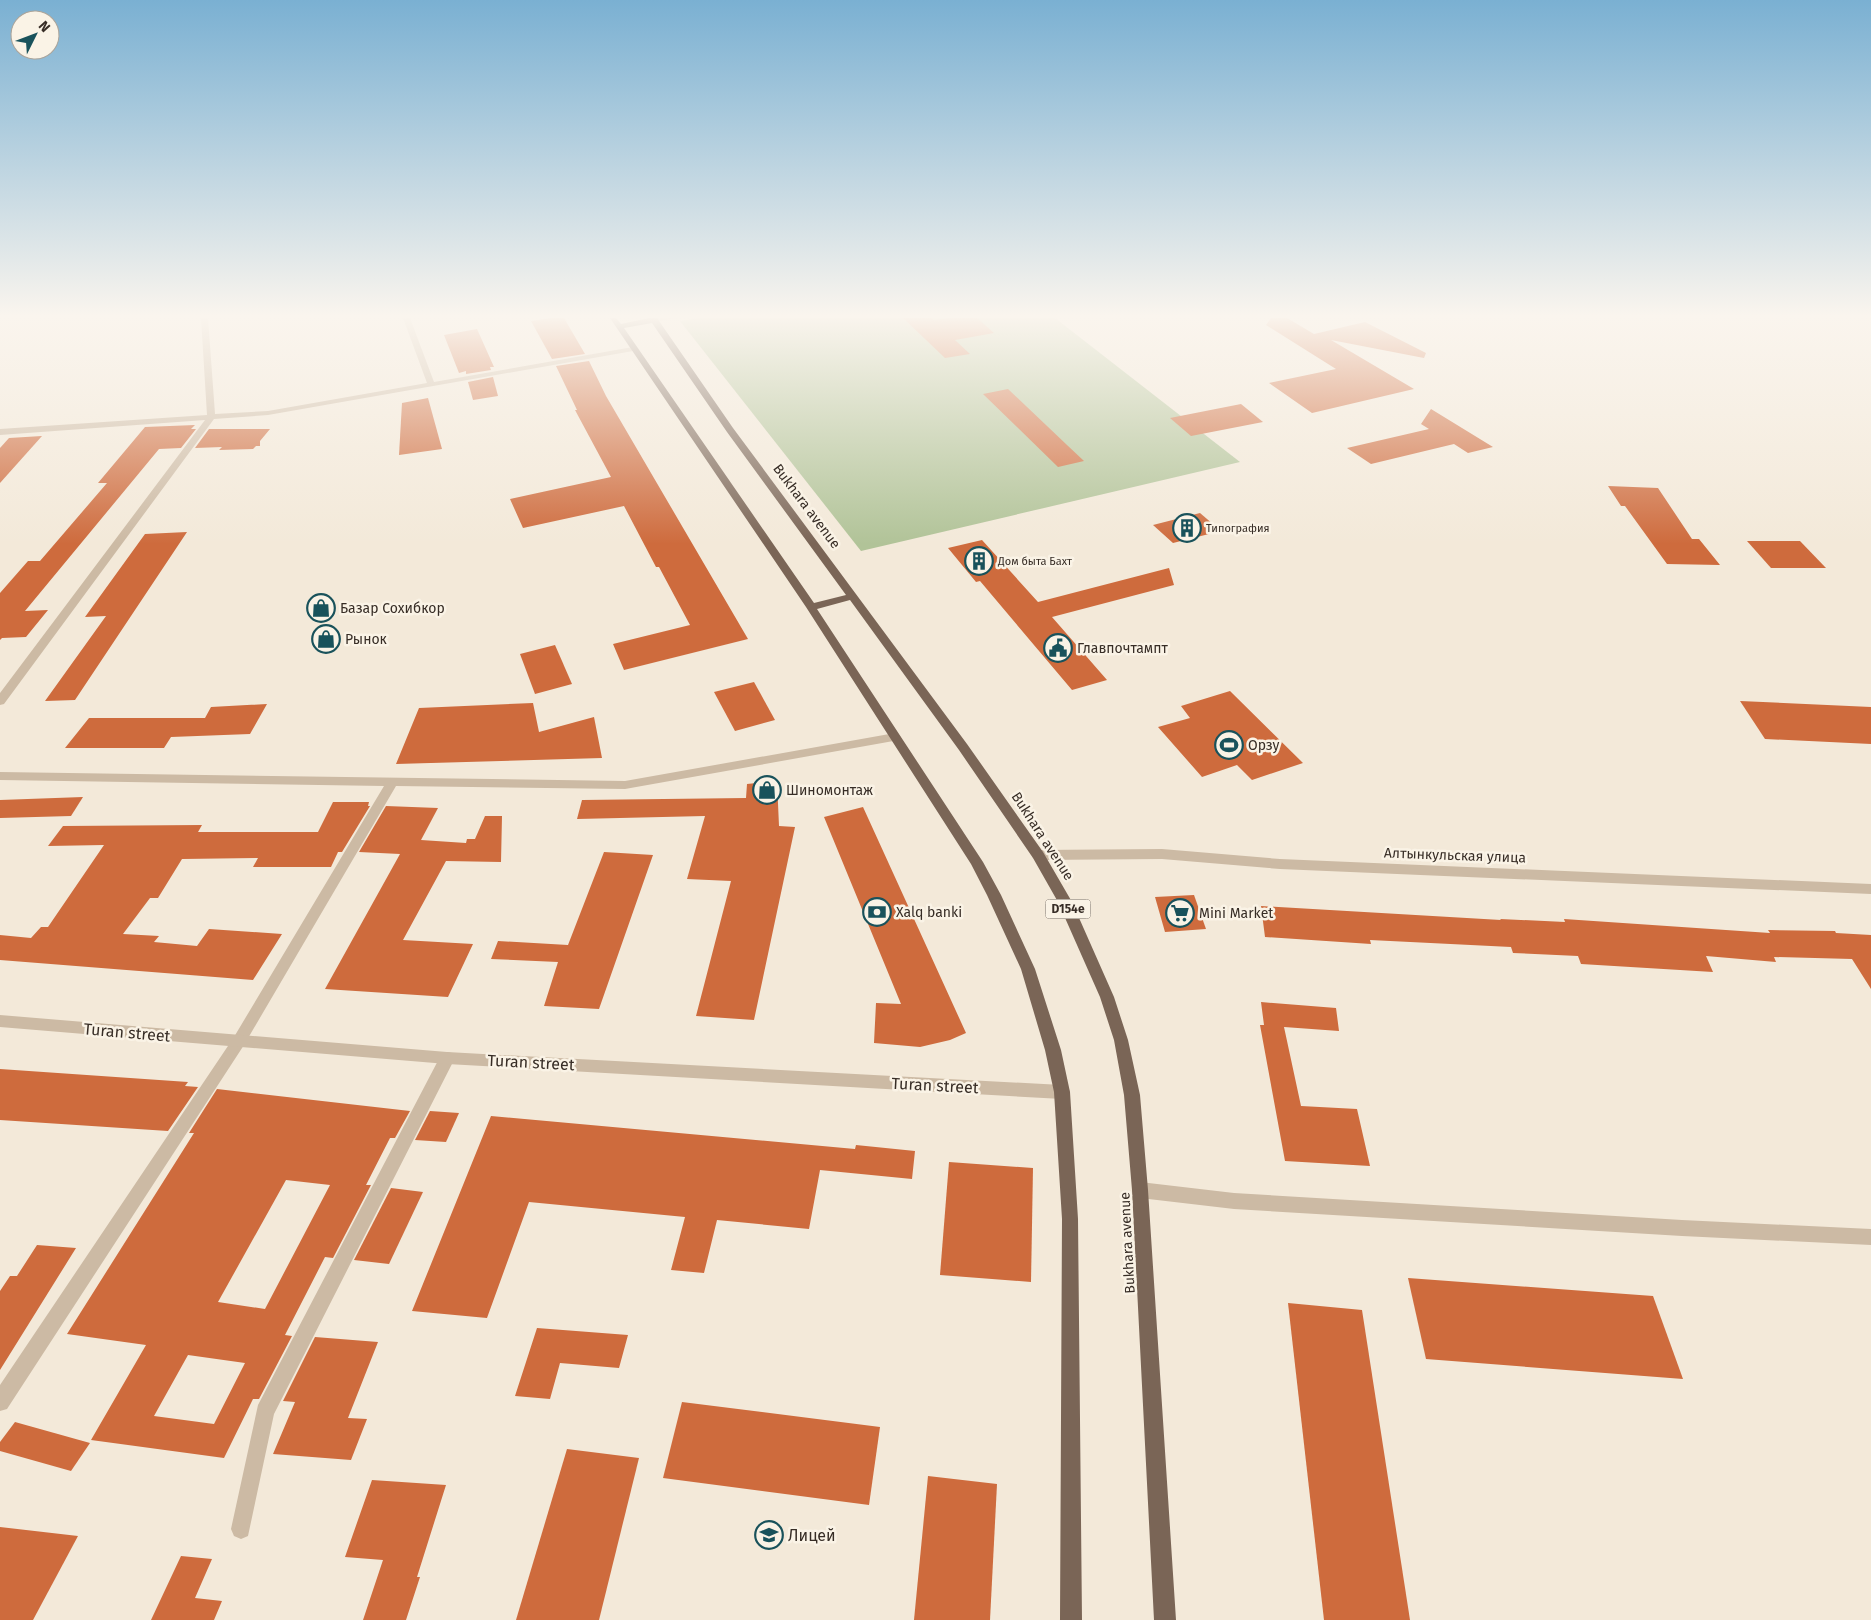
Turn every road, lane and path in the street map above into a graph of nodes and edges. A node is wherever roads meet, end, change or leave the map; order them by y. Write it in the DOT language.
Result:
graph roads {
  1 [pos="209,394"];
  2 [pos="377,394"];
  3 [pos="663,394"];
  4 [pos="705,394"];
  5 [pos="211,418"];
  6 [pos="0,432"];
  7 [pos="853,596"];
  8 [pos="811,607"];
  9 [pos="0,701"];
  10 [pos="895,737"];
  11 [pos="0,776"];
  12 [pos="392,782"];
  13 [pos="1038,855"];
  14 [pos="1871,888"];
  15 [pos="0,1021"];
  16 [pos="239,1041"];
  17 [pos="446,1058"];
  18 [pos="1062,1092"];
  19 [pos="1140,1190"];
  20 [pos="1871,1238"];
  21 [pos="0,1402"];
  22 [pos="241,1529"];
  23 [pos="1071,1620"];
  24 [pos="1165,1620"];
  1 -- 5 [label="street"];
  2 -- 5 [label="street"];
  3 -- 8 [label="main road"];
  4 -- 7 [label="main road, Bukhara avenue / D154e"];
  5 -- 6 [label="street"];
  5 -- 9 [label="street"];
  7 -- 8 [label="main road"];
  7 -- 13 [label="main road, Bukhara avenue / D154e"];
  8 -- 10 [label="main road"];
  10 -- 12 [label="street"];
  10 -- 18 [label="main road"];
  11 -- 12 [label="street"];
  12 -- 16 [label="street"];
  13 -- 14 [label="street, Алтынкульская улица"];
  13 -- 19 [label="main road, Bukhara avenue / D154e"];
  15 -- 16 [label="street, Turan street"];
  16 -- 17 [label="street, Turan street"];
  16 -- 21 [label="street"];
  17 -- 18 [label="street, Turan street"];
  17 -- 22 [label="street"];
  18 -- 23 [label="main road"];
  19 -- 20 [label="street"];
  19 -- 24 [label="main road, Bukhara avenue / D154e"];
}
